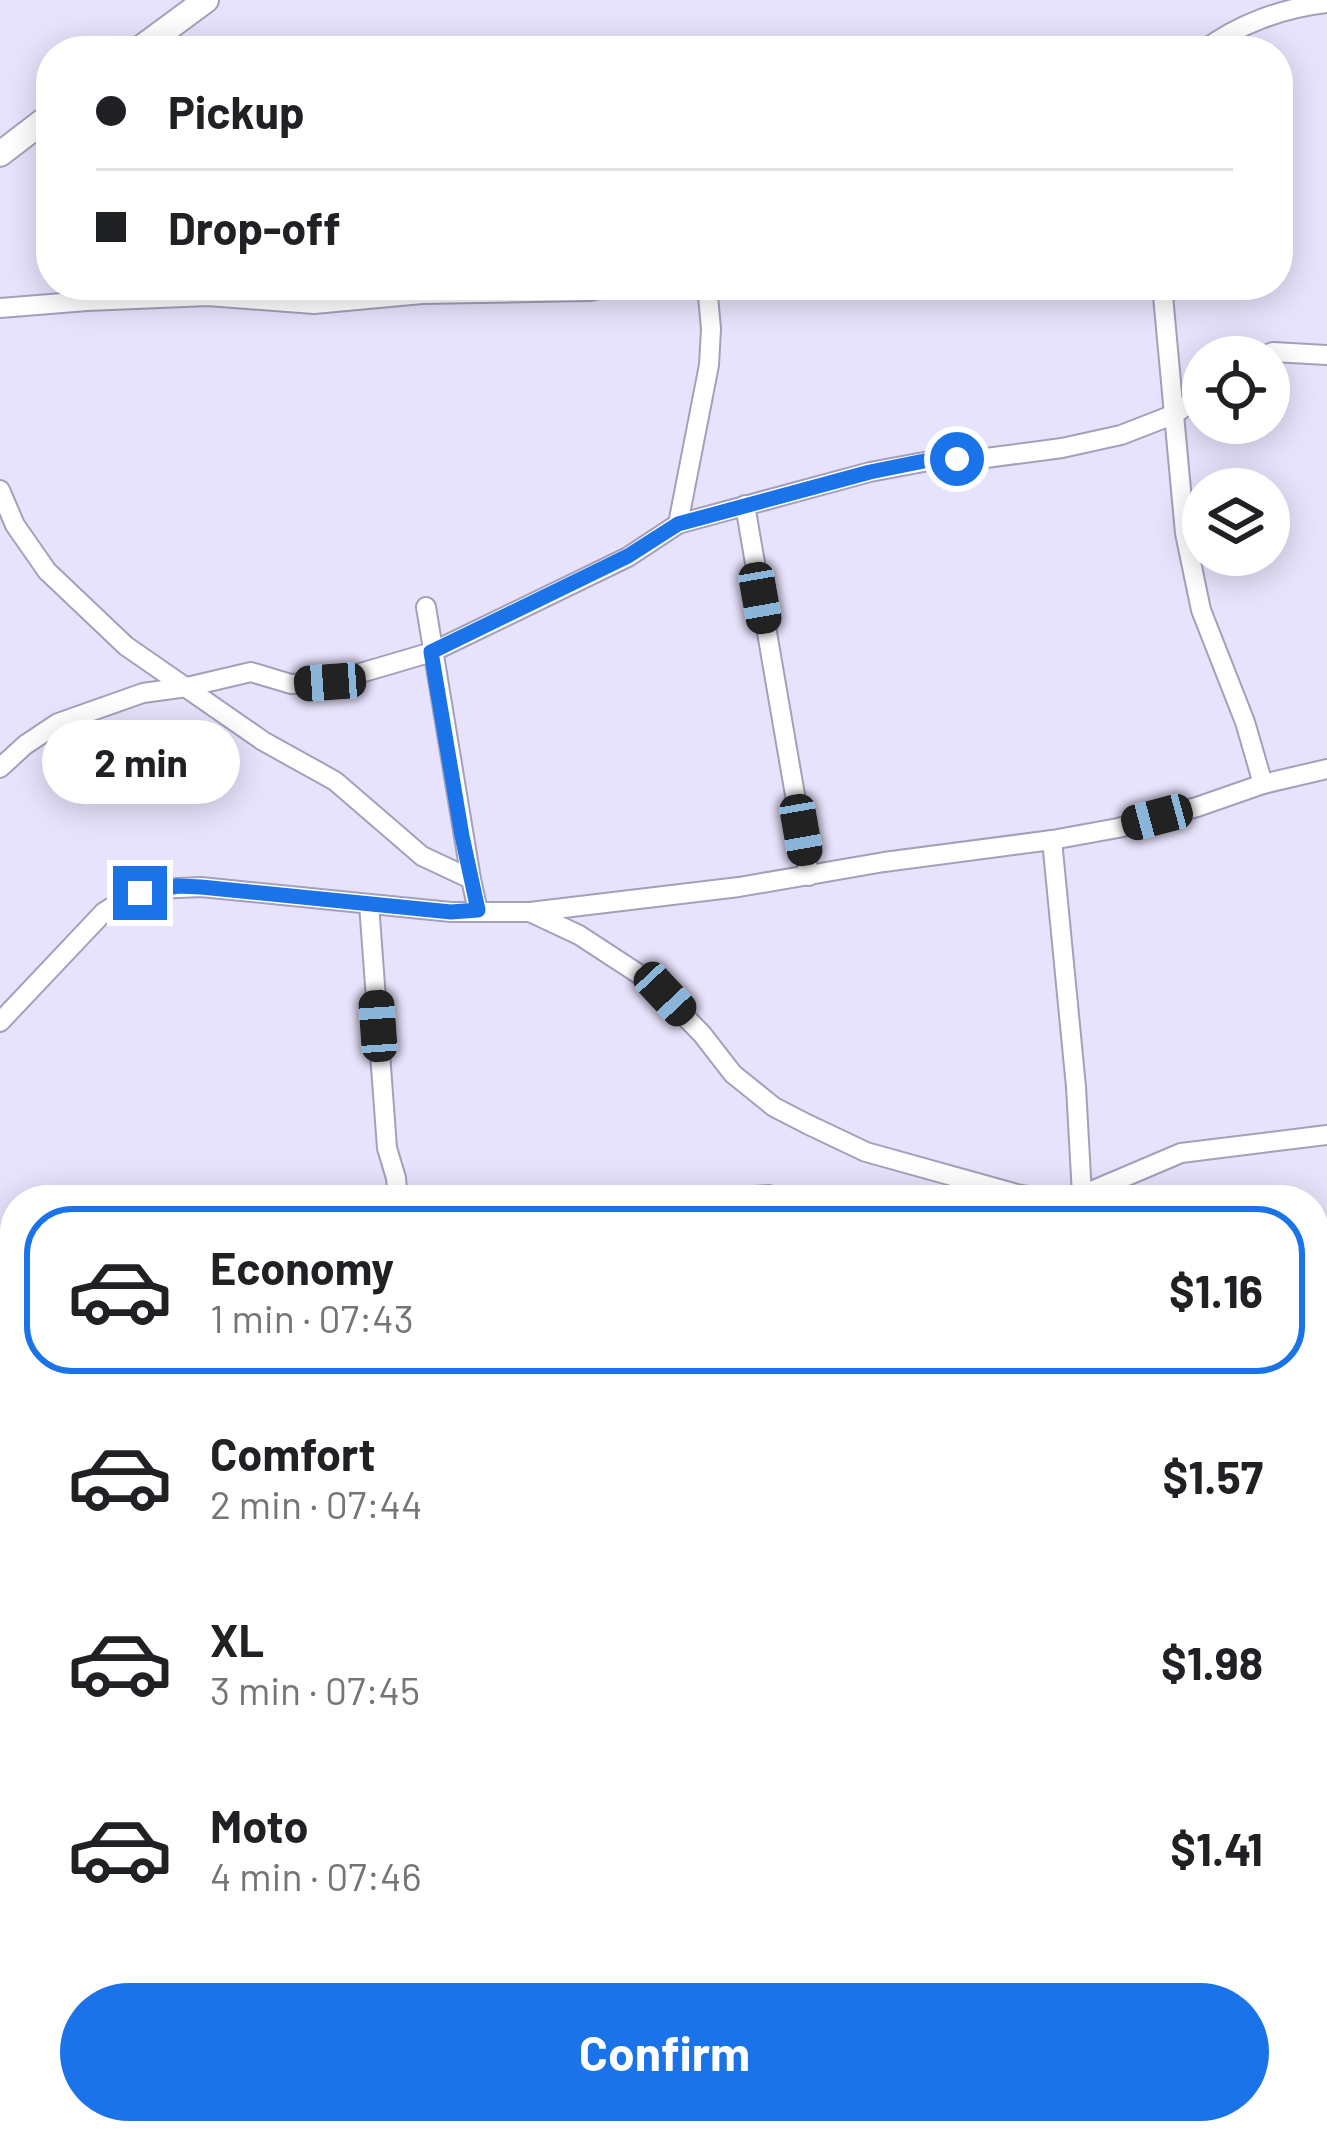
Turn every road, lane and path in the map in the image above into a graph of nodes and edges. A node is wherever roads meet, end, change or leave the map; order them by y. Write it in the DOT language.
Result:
graph roads {
  1 [pos="206,0"];
  2 [pos="1313,3"];
  3 [pos="157,36"];
  4 [pos="1224,36"];
  5 [pos="36,126"];
  6 [pos="0,154"];
  7 [pos="111,300"];
  8 [pos="261,300"];
  9 [pos="357,300"];
  10 [pos="708,300"];
  11 [pos="1164,300"];
  12 [pos="0,308"];
  13 [pos="1290,353"];
  14 [pos="1327,355"];
  15 [pos="1182,409"];
  16 [pos="1175,414"];
  17 [pos="0,490"];
  18 [pos="745,506"];
  19 [pos="678,524"];
  20 [pos="426,607"];
  21 [pos="431,652"];
  22 [pos="188,687"];
  23 [pos="0,768"];
  24 [pos="1327,769"];
  25 [pos="1263,784"];
  26 [pos="1052,840"];
  27 [pos="809,876"];
  28 [pos="470,879"];
  29 [pos="369,904"];
  30 [pos="478,910"];
  31 [pos="530,912"];
  32 [pos="0,1022"];
  33 [pos="1327,1135"];
  34 [pos="397,1185"];
  35 [pos="985,1185"];
  36 [pos="1082,1185"];
  37 [pos="1110,1185"];
  1 -- 3 [label="street"];
  2 -- 4 [label="street"];
  5 -- 6 [label="street"];
  7 -- 12 [label="street"];
  8 -- 9 [label="street"];
  10 -- 19 [label="street"];
  11 -- 16 [label="street"];
  13 -- 14 [label="street"];
  15 -- 16 [label="street"];
  16 -- 18 [label="street"];
  16 -- 25 [label="street"];
  17 -- 22 [label="street"];
  18 -- 19 [label="street"];
  18 -- 27 [label="street"];
  19 -- 21 [label="street"];
  20 -- 21 [label="street"];
  21 -- 22 [label="street"];
  21 -- 28 [label="street"];
  22 -- 23 [label="street"];
  22 -- 28 [label="street"];
  24 -- 25 [label="street"];
  25 -- 26 [label="street"];
  26 -- 27 [label="street"];
  26 -- 36 [label="street"];
  27 -- 31 [label="street"];
  28 -- 30 [label="street"];
  29 -- 30 [label="street"];
  29 -- 32 [label="street"];
  29 -- 34 [label="street"];
  30 -- 31 [label="street"];
  31 -- 35 [label="street"];
  33 -- 37 [label="street"];
}
